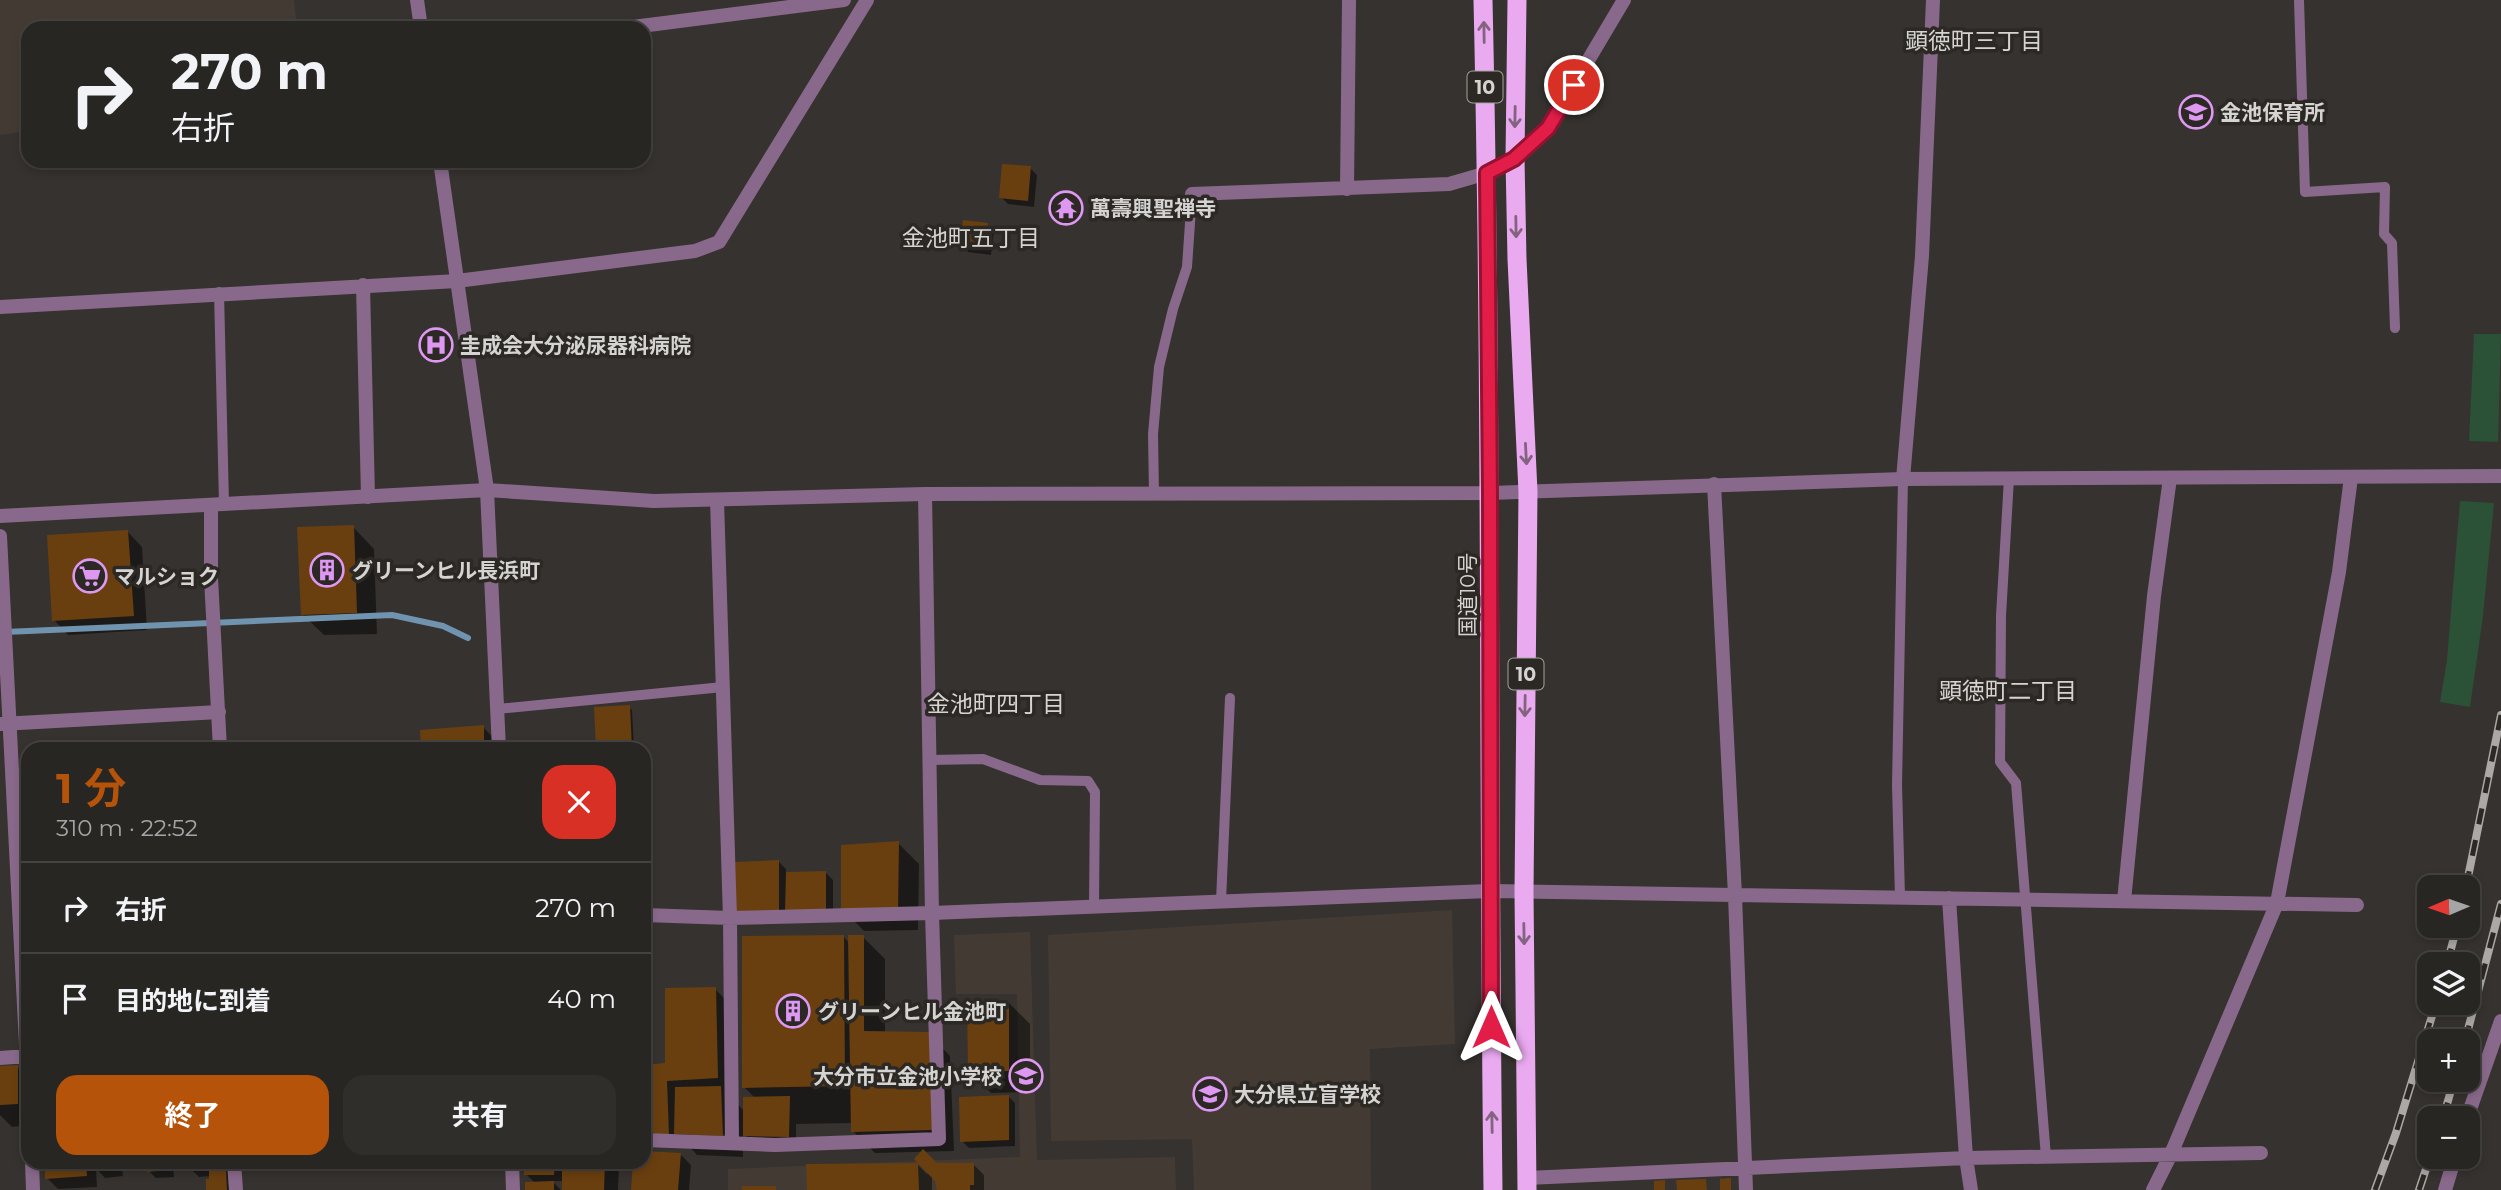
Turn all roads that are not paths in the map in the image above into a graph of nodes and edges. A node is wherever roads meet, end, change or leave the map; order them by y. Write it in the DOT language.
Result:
graph roads {
  1 [pos="416,0"];
  2 [pos="844,0"];
  3 [pos="867,0"];
  4 [pos="1349,0"];
  5 [pos="1483,0"];
  6 [pos="1517,0"];
  7 [pos="1624,0"];
  8 [pos="1933,0"];
  9 [pos="2300,0"];
  10 [pos="420,21"];
  11 [pos="651,25"];
  12 [pos="1514,159"];
  13 [pos="441,168"];
  14 [pos="1487,173"];
  15 [pos="1347,189"];
  16 [pos="1192,194"];
  17 [pos="457,281"];
  18 [pos="363,285"];
  19 [pos="219,292"];
  20 [pos="0,307"];
  21 [pos="2395,328"];
  22 [pos="2501,476"];
  23 [pos="2351,477"];
  24 [pos="2009,478"];
  25 [pos="2171,478"];
  26 [pos="1903,479"];
  27 [pos="1714,484"];
  28 [pos="487,490"];
  29 [pos="1528,492"];
  30 [pos="1490,493"];
  31 [pos="925,494"];
  32 [pos="1154,494"];
  33 [pos="369,497"];
  34 [pos="717,500"];
  35 [pos="217,504"];
  36 [pos="0,516"];
  37 [pos="0,536"];
  38 [pos="723,687"];
  39 [pos="1230,698"];
  40 [pos="497,709"];
  41 [pos="219,712"];
  42 [pos="5,724"];
  43 [pos="220,742"];
  44 [pos="499,742"];
  45 [pos="930,760"];
  46 [pos="1489,891"];
  47 [pos="1524,892"];
  48 [pos="1735,895"];
  49 [pos="1900,897"];
  50 [pos="1949,898"];
  51 [pos="2024,899"];
  52 [pos="1221,901"];
  53 [pos="2124,901"];
  54 [pos="2277,903"];
  55 [pos="2357,905"];
  56 [pos="1094,906"];
  57 [pos="932,913"];
  58 [pos="651,915"];
  59 [pos="730,918"];
  60 [pos="21,965"];
  61 [pos="2501,1021"];
  62 [pos="21,1056"];
  63 [pos="0,1058"];
  64 [pos="2470,1106"];
  65 [pos="651,1140"];
  66 [pos="732,1143"];
  67 [pos="2260,1153"];
  68 [pos="2171,1154"];
  69 [pos="2046,1157"];
  70 [pos="1966,1158"];
  71 [pos="1744,1168"];
  72 [pos="32,1169"];
  73 [pos="234,1169"];
  74 [pos="512,1169"];
  75 [pos="2451,1169"];
  76 [pos="1527,1184"];
  77 [pos="33,1190"];
  78 [pos="236,1190"];
  79 [pos="513,1190"];
  80 [pos="1493,1190"];
  81 [pos="1746,1190"];
  82 [pos="1971,1190"];
  83 [pos="2153,1190"];
  84 [pos="2445,1190"];
  1 -- 10 [label="street"];
  2 -- 11 [label="street"];
  3 -- 17 [label="street"];
  4 -- 15 [label="street"];
  14 -- 5 [label="highway, 国道10号 / 10, one-way"];
  6 -- 12 [label="highway, 10, one-way"];
  7 -- 12 [label="street"];
  8 -- 26 [label="street"];
  9 -- 21 [label="lane"];
  12 -- 14 [label="street"];
  12 -- 29 [label="highway, 10, one-way"];
  13 -- 17 [label="street"];
  14 -- 15 [label="street"];
  14 -- 30 [label="highway, 国道10号 / 10"];
  15 -- 16 [label="street"];
  16 -- 32 [label="lane"];
  17 -- 18 [label="street"];
  17 -- 28 [label="street"];
  18 -- 19 [label="street"];
  18 -- 33 [label="street"];
  19 -- 20 [label="street"];
  19 -- 35 [label="lane"];
  22 -- 23 [label="street"];
  23 -- 25 [label="street"];
  23 -- 54 [label="street"];
  24 -- 25 [label="street"];
  24 -- 26 [label="street"];
  24 -- 51 [label="lane"];
  25 -- 53 [label="street"];
  26 -- 27 [label="street"];
  26 -- 49 [label="lane"];
  27 -- 29 [label="street"];
  27 -- 48 [label="street"];
  28 -- 33 [label="street"];
  28 -- 34 [label="street"];
  28 -- 40 [label="street"];
  29 -- 30 [label="street"];
  29 -- 47 [label="highway, 10, one-way"];
  30 -- 32 [label="street"];
  30 -- 46 [label="highway, 国道10号 / 10"];
  31 -- 32 [label="street"];
  31 -- 34 [label="street"];
  31 -- 45 [label="street"];
  33 -- 35 [label="street"];
  34 -- 38 [label="street"];
  35 -- 36 [label="street"];
  35 -- 41 [label="street"];
  37 -- 42 [label="street"];
  38 -- 40 [label="lane"];
  38 -- 59 [label="street"];
  39 -- 52 [label="lane"];
  40 -- 44 [label="street"];
  41 -- 42 [label="street"];
  41 -- 43 [label="street"];
  42 -- 60 [label="street"];
  45 -- 56 [label="lane"];
  45 -- 57 [label="street"];
  46 -- 47 [label="street"];
  46 -- 52 [label="street"];
  80 -- 46 [label="highway, 国道10号 / 10, one-way"];
  47 -- 48 [label="street"];
  47 -- 76 [label="highway, 10, one-way"];
  48 -- 49 [label="street"];
  48 -- 71 [label="street"];
  49 -- 50 [label="street"];
  50 -- 51 [label="street"];
  50 -- 70 [label="street"];
  51 -- 53 [label="street"];
  51 -- 69 [label="lane"];
  52 -- 56 [label="street"];
  53 -- 54 [label="street"];
  54 -- 55 [label="street"];
  54 -- 68 [label="street"];
  56 -- 57 [label="street"];
  57 -- 59 [label="street"];
  57 -- 66 [label="street"];
  58 -- 59 [label="street"];
  59 -- 66 [label="street"];
  61 -- 64 [label="street"];
  62 -- 63 [label="street"];
  65 -- 66 [label="street"];
  67 -- 68 [label="street"];
  68 -- 69 [label="street"];
  68 -- 83 [label="street"];
  69 -- 70 [label="street"];
  70 -- 71 [label="street"];
  70 -- 82 [label="street"];
  71 -- 76 [label="street"];
  71 -- 81 [label="street"];
  72 -- 77 [label="street"];
  73 -- 78 [label="street"];
  74 -- 79 [label="street"];
  75 -- 84 [label="street"];
}
